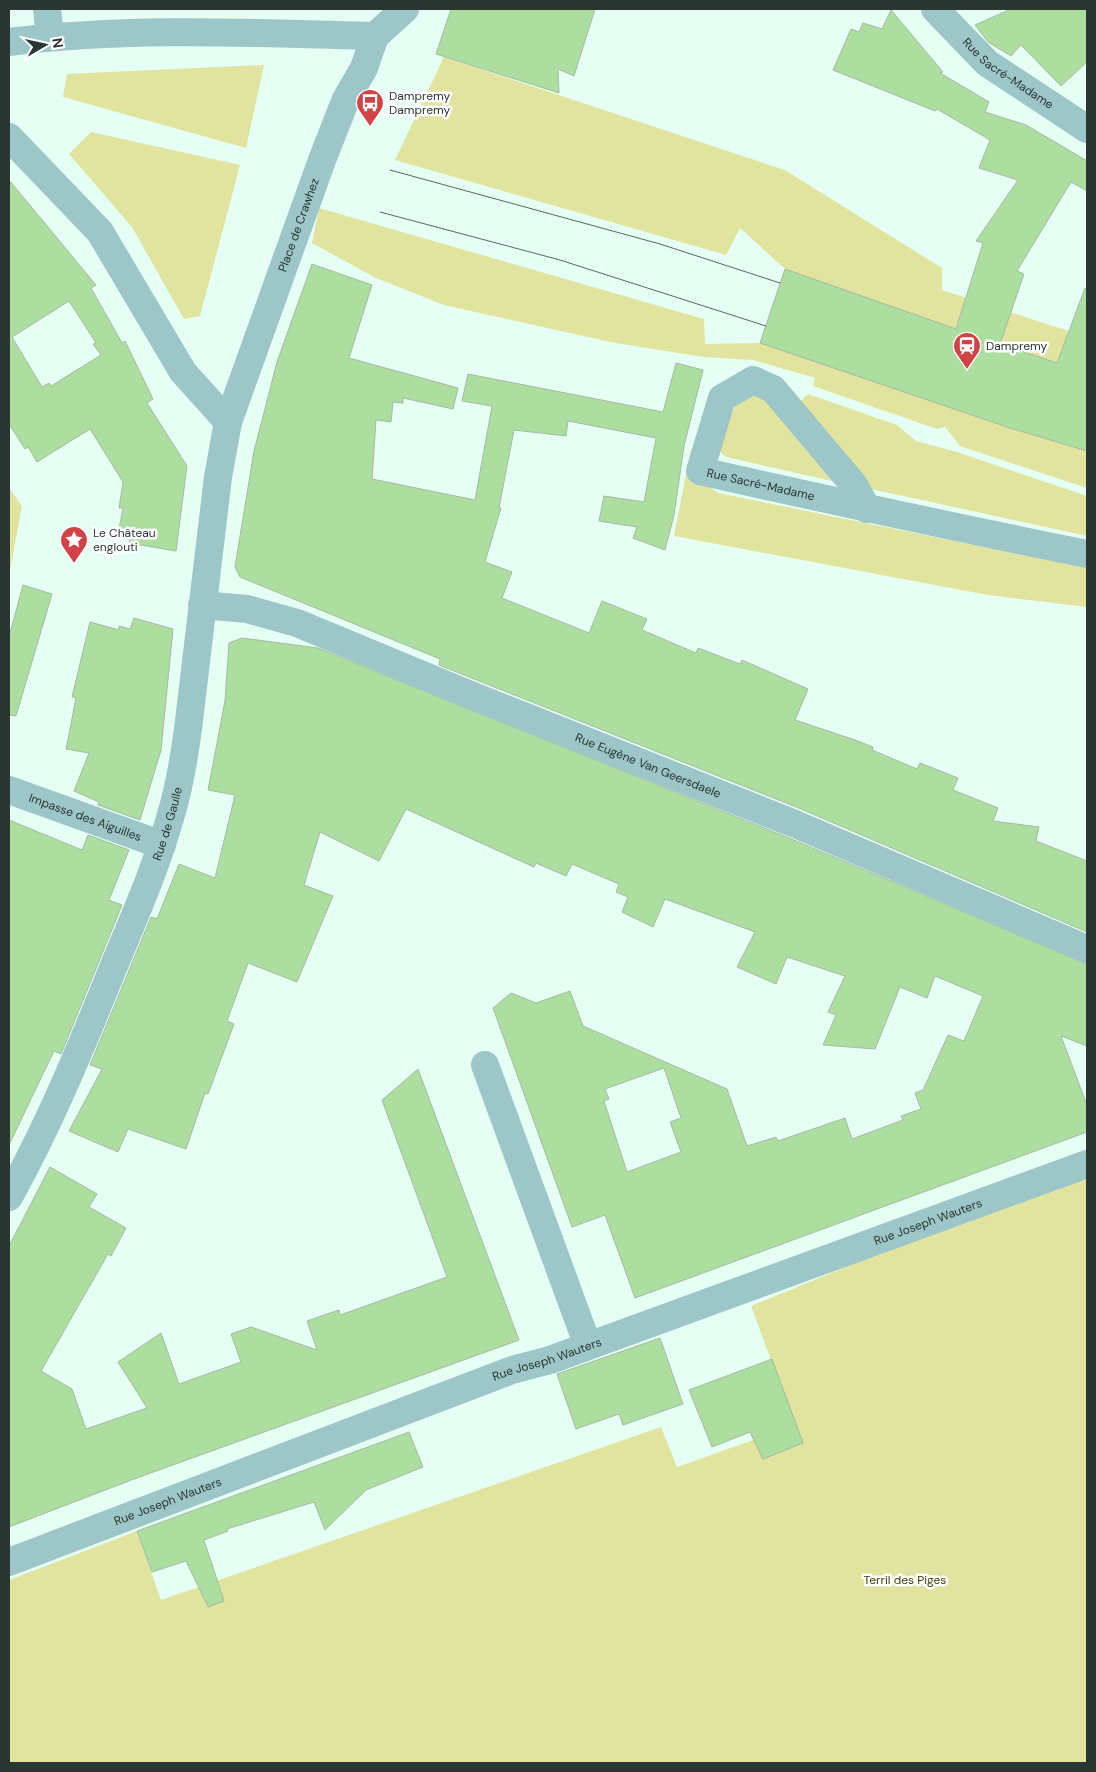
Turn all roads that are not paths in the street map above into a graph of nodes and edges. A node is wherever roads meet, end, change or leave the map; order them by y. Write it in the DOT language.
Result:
graph roads {
  1 [pos="46,9"];
  2 [pos="404,9"];
  3 [pos="936,9"];
  4 [pos="375,36"];
  5 [pos="50,37"];
  6 [pos="9,42"];
  7 [pos="1087,128"];
  8 [pos="9,137"];
  9 [pos="228,422"];
  10 [pos="867,509"];
  11 [pos="1087,554"];
  12 [pos="202,605"];
  13 [pos="9,790"];
  14 [pos="162,845"];
  15 [pos="1087,949"];
  16 [pos="485,1065"];
  17 [pos="1087,1164"];
  18 [pos="9,1197"];
  19 [pos="588,1346"];
  20 [pos="9,1562"];
  1 -- 5 [label="street"];
  2 -- 4 [label="street"];
  3 -- 7 [label="street, Rue Sacré-Madame"];
  4 -- 5 [label="street"];
  4 -- 9 [label="street, Place de Crawhez"];
  5 -- 6 [label="street"];
  8 -- 9 [label="street"];
  9 -- 12 [label="street, Rue de Gaulle"];
  10 -- 10 [label="street, Rue Sacré-Madame"];
  10 -- 11 [label="street, Rue Sacré-Madame"];
  12 -- 14 [label="street, Rue de Gaulle"];
  12 -- 15 [label="street, Rue Eugène Van Geersdaele"];
  13 -- 14 [label="street, Impasse des Aiguilles"];
  14 -- 18 [label="street, Rue de Gaulle"];
  16 -- 19 [label="street"];
  17 -- 19 [label="street, Rue Joseph Wauters"];
  19 -- 20 [label="street, Rue Joseph Wauters"];
}
